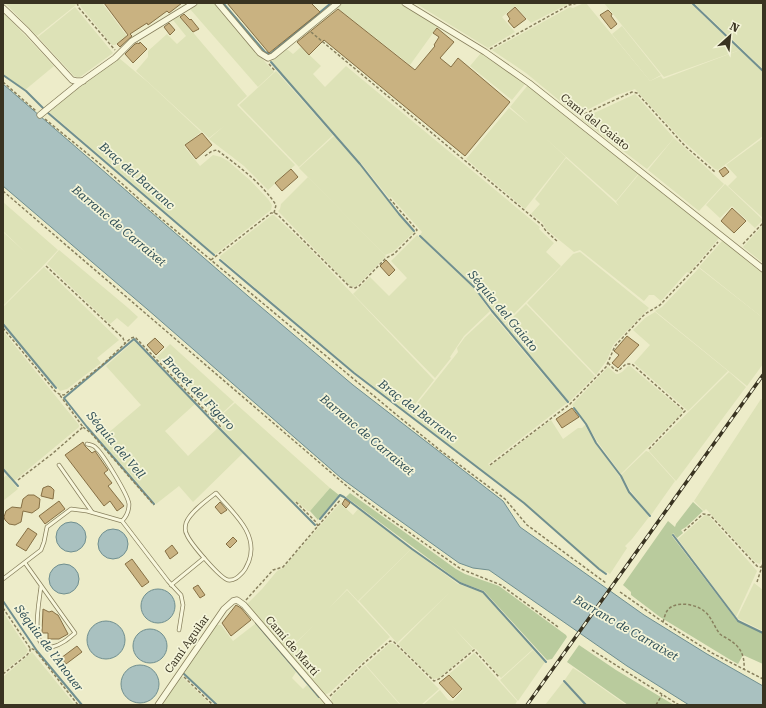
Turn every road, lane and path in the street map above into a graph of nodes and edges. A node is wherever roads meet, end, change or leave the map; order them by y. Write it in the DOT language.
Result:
graph roads {
  1 [pos="77,3"];
  2 [pos="194,3"];
  3 [pos="218,3"];
  4 [pos="338,3"];
  5 [pos="405,3"];
  6 [pos="578,3"];
  7 [pos="3,8"];
  8 [pos="307,28"];
  9 [pos="485,52"];
  10 [pos="120,54"];
  11 [pos="72,80"];
  12 [pos="83,81"];
  13 [pos="3,82"];
  14 [pos="74,88"];
  15 [pos="40,115"];
  16 [pos="576,120"];
  17 [pos="205,156"];
  18 [pos="715,172"];
  19 [pos="3,191"];
  20 [pos="390,199"];
  21 [pos="274,213"];
  22 [pos="763,223"];
  23 [pos="723,236"];
  24 [pos="558,242"];
  25 [pos="739,248"];
  26 [pos="211,260"];
  27 [pos="46,266"];
  28 [pos="763,269"];
  29 [pos="3,328"];
  30 [pos="125,344"];
  31 [pos="608,362"];
  32 [pos="59,394"];
  33 [pos="83,427"];
  34 [pos="221,427"];
  35 [pos="87,444"];
  36 [pos="648,450"];
  37 [pos="59,465"];
  38 [pos="490,465"];
  39 [pos="18,480"];
  40 [pos="341,499"];
  41 [pos="296,502"];
  42 [pos="154,505"];
  43 [pos="92,512"];
  44 [pos="122,521"];
  45 [pos="318,526"];
  46 [pos="684,531"];
  47 [pos="204,558"];
  48 [pos="25,563"];
  49 [pos="763,563"];
  50 [pos="762,567"];
  51 [pos="3,579"];
  52 [pos="757,582"];
  53 [pos="606,583"];
  54 [pos="172,585"];
  55 [pos="41,586"];
  56 [pos="620,592"];
  57 [pos="240,602"];
  58 [pos="3,608"];
  59 [pos="663,622"];
  60 [pos="558,627"];
  61 [pos="179,630"];
  62 [pos="30,648"];
  63 [pos="592,650"];
  64 [pos="744,669"];
  65 [pos="180,673"];
  66 [pos="3,674"];
  67 [pos="499,677"];
  68 [pos="763,679"];
  69 [pos="662,695"];
  70 [pos="326,700"];
  71 [pos="78,705"];
  72 [pos="158,705"];
  73 [pos="213,705"];
  74 [pos="330,705"];
  75 [pos="656,705"];
  76 [pos="679,705"];
  1 -- 10 [label="path"];
  2 -- 10 [label="street"];
  3 -- 8 [label="street"];
  4 -- 8 [label="street"];
  5 -- 9 [label="street, Camí del Gaiato"];
  6 -- 9 [label="path"];
  7 -- 11 [label="street"];
  8 -- 24 [label="path"];
  9 -- 16 [label="street, Camí del Gaiato"];
  10 -- 12 [label="street"];
  11 -- 12 [label="street"];
  11 -- 14 [label="street"];
  12 -- 14 [label="street"];
  13 -- 15 [label="path"];
  14 -- 15 [label="street"];
  15 -- 26 [label="path"];
  16 -- 18 [label="path"];
  16 -- 23 [label="street, Camí del Gaiato"];
  17 -- 21 [label="path"];
  19 -- 60 [label="path"];
  20 -- 21 [label="path"];
  21 -- 26 [label="path"];
  22 -- 25 [label="path"];
  23 -- 25 [label="street, Camí del Gaiato"];
  23 -- 31 [label="path"];
  25 -- 28 [label="street, Camí del Gaiato"];
  26 -- 53 [label="path"];
  27 -- 30 [label="path"];
  29 -- 32 [label="path"];
  30 -- 32 [label="path"];
  30 -- 34 [label="path"];
  31 -- 36 [label="path"];
  31 -- 38 [label="path"];
  32 -- 33 [label="path"];
  33 -- 39 [label="path"];
  33 -- 42 [label="path"];
  35 -- 44 [label="lane"];
  37 -- 43 [label="lane"];
  40 -- 45 [label="path"];
  41 -- 45 [label="path"];
  43 -- 44 [label="lane"];
  43 -- 48 [label="lane"];
  44 -- 54 [label="lane"];
  45 -- 57 [label="path"];
  46 -- 50 [label="path"];
  47 -- 47 [label="lane"];
  47 -- 54 [label="lane"];
  48 -- 51 [label="lane"];
  48 -- 55 [label="lane"];
  49 -- 50 [label="path"];
  50 -- 52 [label="path"];
  54 -- 61 [label="lane"];
  55 -- 55 [label="lane"];
  56 -- 59 [label="path"];
  57 -- 65 [label="street, Camí Aguilar"];
  57 -- 70 [label="street, Camí de Martí"];
  58 -- 62 [label="path"];
  59 -- 64 [label="path"];
  59 -- 64 [label="path"];
  62 -- 66 [label="path"];
  62 -- 71 [label="path"];
  63 -- 69 [label="path"];
  64 -- 68 [label="path"];
  65 -- 72 [label="street, Camí Aguilar"];
  65 -- 73 [label="path"];
  67 -- 70 [label="path"];
  69 -- 75 [label="path"];
  69 -- 76 [label="path"];
  70 -- 74 [label="street, Camí de Martí"];
}
